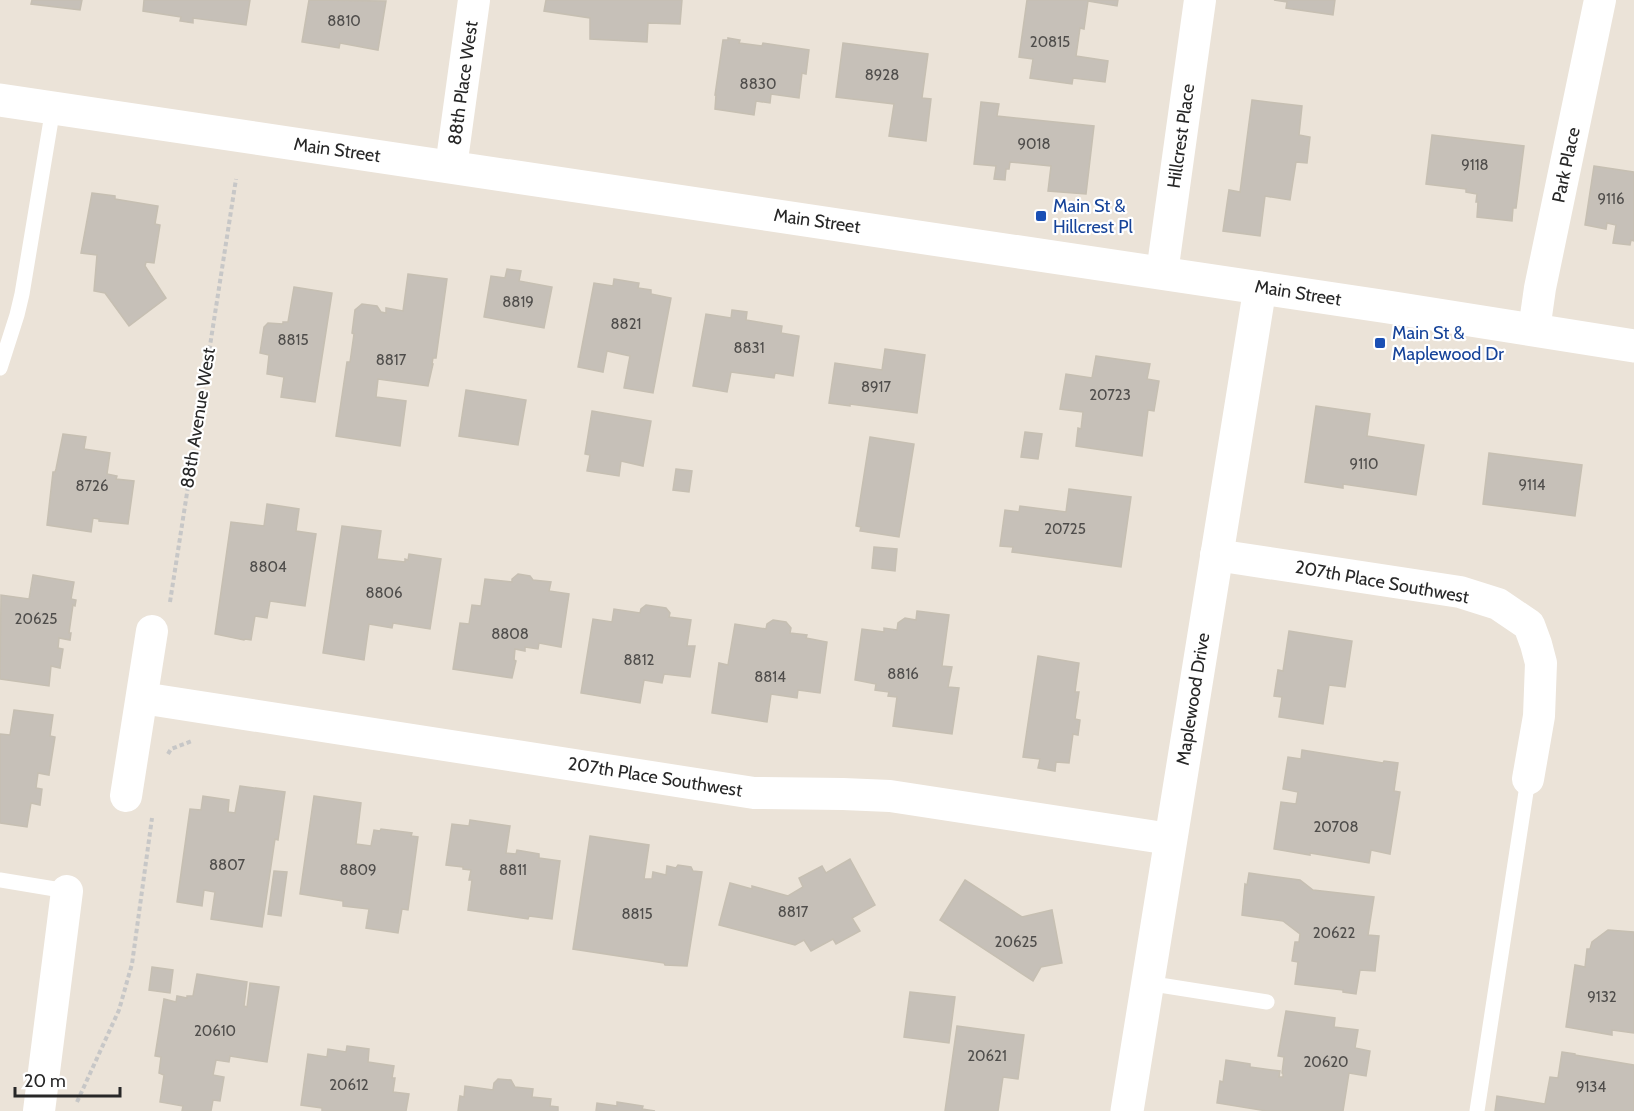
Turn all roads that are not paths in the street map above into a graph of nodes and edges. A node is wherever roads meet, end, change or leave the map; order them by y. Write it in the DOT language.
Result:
graph roads {
  1 [pos="474,0"];
  2 [pos="1200,0"];
  3 [pos="1600,0"];
  4 [pos="0,100"];
  5 [pos="53,108"];
  6 [pos="451,167"];
  7 [pos="1162,273"];
  8 [pos="1260,288"];
  9 [pos="1534,330"];
  10 [pos="1634,346"];
  11 [pos="0,368"];
  12 [pos="1216,555"];
  13 [pos="152,631"];
  14 [pos="142,699"];
  15 [pos="1528,779"];
  16 [pos="126,796"];
  17 [pos="1170,839"];
  18 [pos="0,880"];
  19 [pos="67,891"];
  20 [pos="1148,983"];
  21 [pos="1268,1002"];
  22 [pos="39,1111"];
  23 [pos="1127,1111"];
  24 [pos="1477,1111"];
  1 -- 6 [label="street, 88th Place West"];
  2 -- 7 [label="street, Hillcrest Place"];
  3 -- 9 [label="street, Park Place"];
  4 -- 5 [label="main road, Main Street"];
  5 -- 6 [label="main road, Main Street"];
  5 -- 11 [label="lane"];
  6 -- 7 [label="main road, Main Street"];
  7 -- 8 [label="main road, Main Street"];
  8 -- 9 [label="main road, Main Street"];
  8 -- 12 [label="main road, Maplewood Drive"];
  9 -- 10 [label="main road, Main Street"];
  12 -- 15 [label="street, 207th Place Southwest"];
  12 -- 17 [label="main road, Maplewood Drive"];
  13 -- 14 [label="street"];
  14 -- 16 [label="street"];
  14 -- 17 [label="street, 207th Place Southwest"];
  15 -- 24 [label="lane"];
  17 -- 20 [label="main road, Maplewood Drive"];
  18 -- 19 [label="lane"];
  19 -- 22 [label="street"];
  20 -- 21 [label="lane"];
  20 -- 23 [label="main road, Maplewood Drive"];
}
